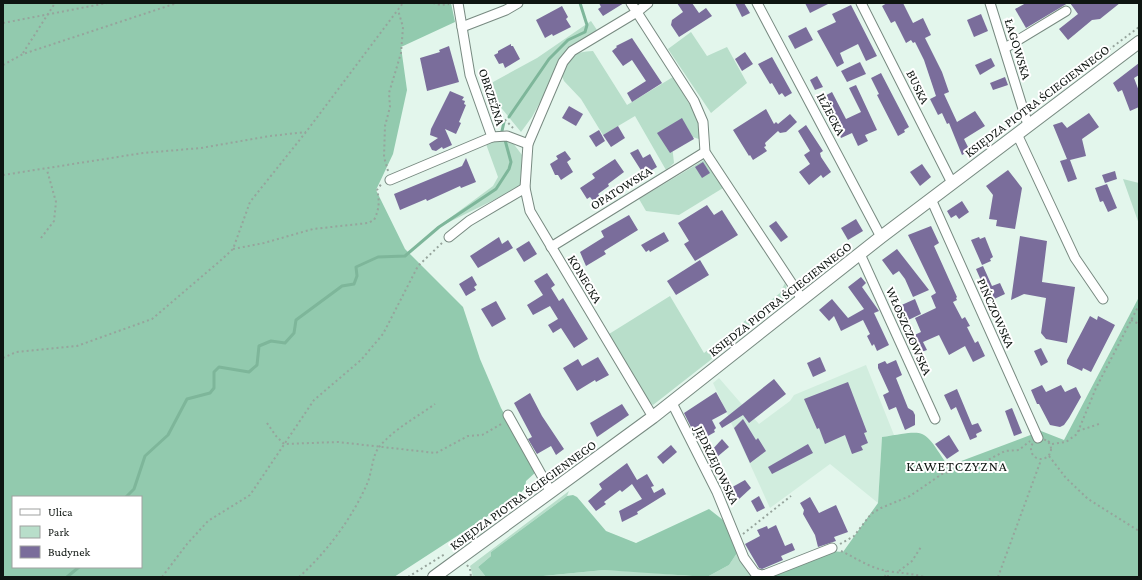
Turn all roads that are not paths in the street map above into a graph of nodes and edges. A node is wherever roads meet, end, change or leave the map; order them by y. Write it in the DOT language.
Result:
graph roads {
  1 [pos="458,3"];
  2 [pos="518,3"];
  3 [pos="631,3"];
  4 [pos="648,3"];
  5 [pos="757,3"];
  6 [pos="861,3"];
  7 [pos="990,3"];
  8 [pos="1066,11"];
  9 [pos="637,12"];
  10 [pos="462,27"];
  11 [pos="1139,42"];
  12 [pos="1004,48"];
  13 [pos="1028,125"];
  14 [pos="1017,134"];
  15 [pos="492,137"];
  16 [pos="528,144"];
  17 [pos="705,152"];
  18 [pos="390,180"];
  19 [pos="952,183"];
  20 [pos="525,188"];
  21 [pos="931,199"];
  22 [pos="449,237"];
  23 [pos="881,237"];
  24 [pos="551,247"];
  25 [pos="860,254"];
  26 [pos="802,299"];
  27 [pos="1103,299"];
  28 [pos="672,403"];
  29 [pos="653,417"];
  30 [pos="507,418"];
  31 [pos="935,419"];
  32 [pos="1037,436"];
  33 [pos="552,492"];
  34 [pos="832,548"];
  35 [pos="439,575"];
  1 -- 10 [label="street, OBRZEŻNA"];
  2 -- 10 [label="street"];
  3 -- 9 [label="street"];
  4 -- 9 [label="street, KONECKA"];
  5 -- 23 [label="street, IŁŻECKA"];
  6 -- 19 [label="street, BUSKA"];
  7 -- 12 [label="street, ŁAGOWSKA"];
  8 -- 12 [label="street"];
  9 -- 16 [label="street, KONECKA"];
  9 -- 17 [label="street"];
  10 -- 15 [label="street, OBRZEŻNA"];
  11 -- 13 [label="street, KSIĘDZA PIOTRA ŚCIEGIENNEGO"];
  12 -- 13 [label="street, ŁAGOWSKA"];
  13 -- 14 [label="street, KSIĘDZA PIOTRA ŚCIEGIENNEGO"];
  14 -- 19 [label="street, KSIĘDZA PIOTRA ŚCIEGIENNEGO"];
  14 -- 27 [label="street"];
  15 -- 16 [label="street"];
  15 -- 18 [label="street, OBRZEŻNA"];
  16 -- 20 [label="street, KONECKA"];
  17 -- 24 [label="street, OPATOWSKA"];
  17 -- 26 [label="street"];
  19 -- 21 [label="street, KSIĘDZA PIOTRA ŚCIEGIENNEGO"];
  20 -- 22 [label="street"];
  20 -- 24 [label="street, KONECKA"];
  21 -- 23 [label="street, KSIĘDZA PIOTRA ŚCIEGIENNEGO"];
  21 -- 32 [label="street, PIŃCZOWSKA"];
  23 -- 25 [label="street, KSIĘDZA PIOTRA ŚCIEGIENNEGO"];
  24 -- 29 [label="street, KONECKA"];
  25 -- 26 [label="street, KSIĘDZA PIOTRA ŚCIEGIENNEGO"];
  25 -- 31 [label="street, WŁOSZCZOWSKA"];
  26 -- 28 [label="street, KSIĘDZA PIOTRA ŚCIEGIENNEGO"];
  28 -- 29 [label="street, KSIĘDZA PIOTRA ŚCIEGIENNEGO"];
  28 -- 34 [label="street, JĘDRZEJOWSKA"];
  29 -- 33 [label="street, KSIĘDZA PIOTRA ŚCIEGIENNEGO"];
  30 -- 33 [label="street"];
  33 -- 35 [label="street, KSIĘDZA PIOTRA ŚCIEGIENNEGO"];
}
